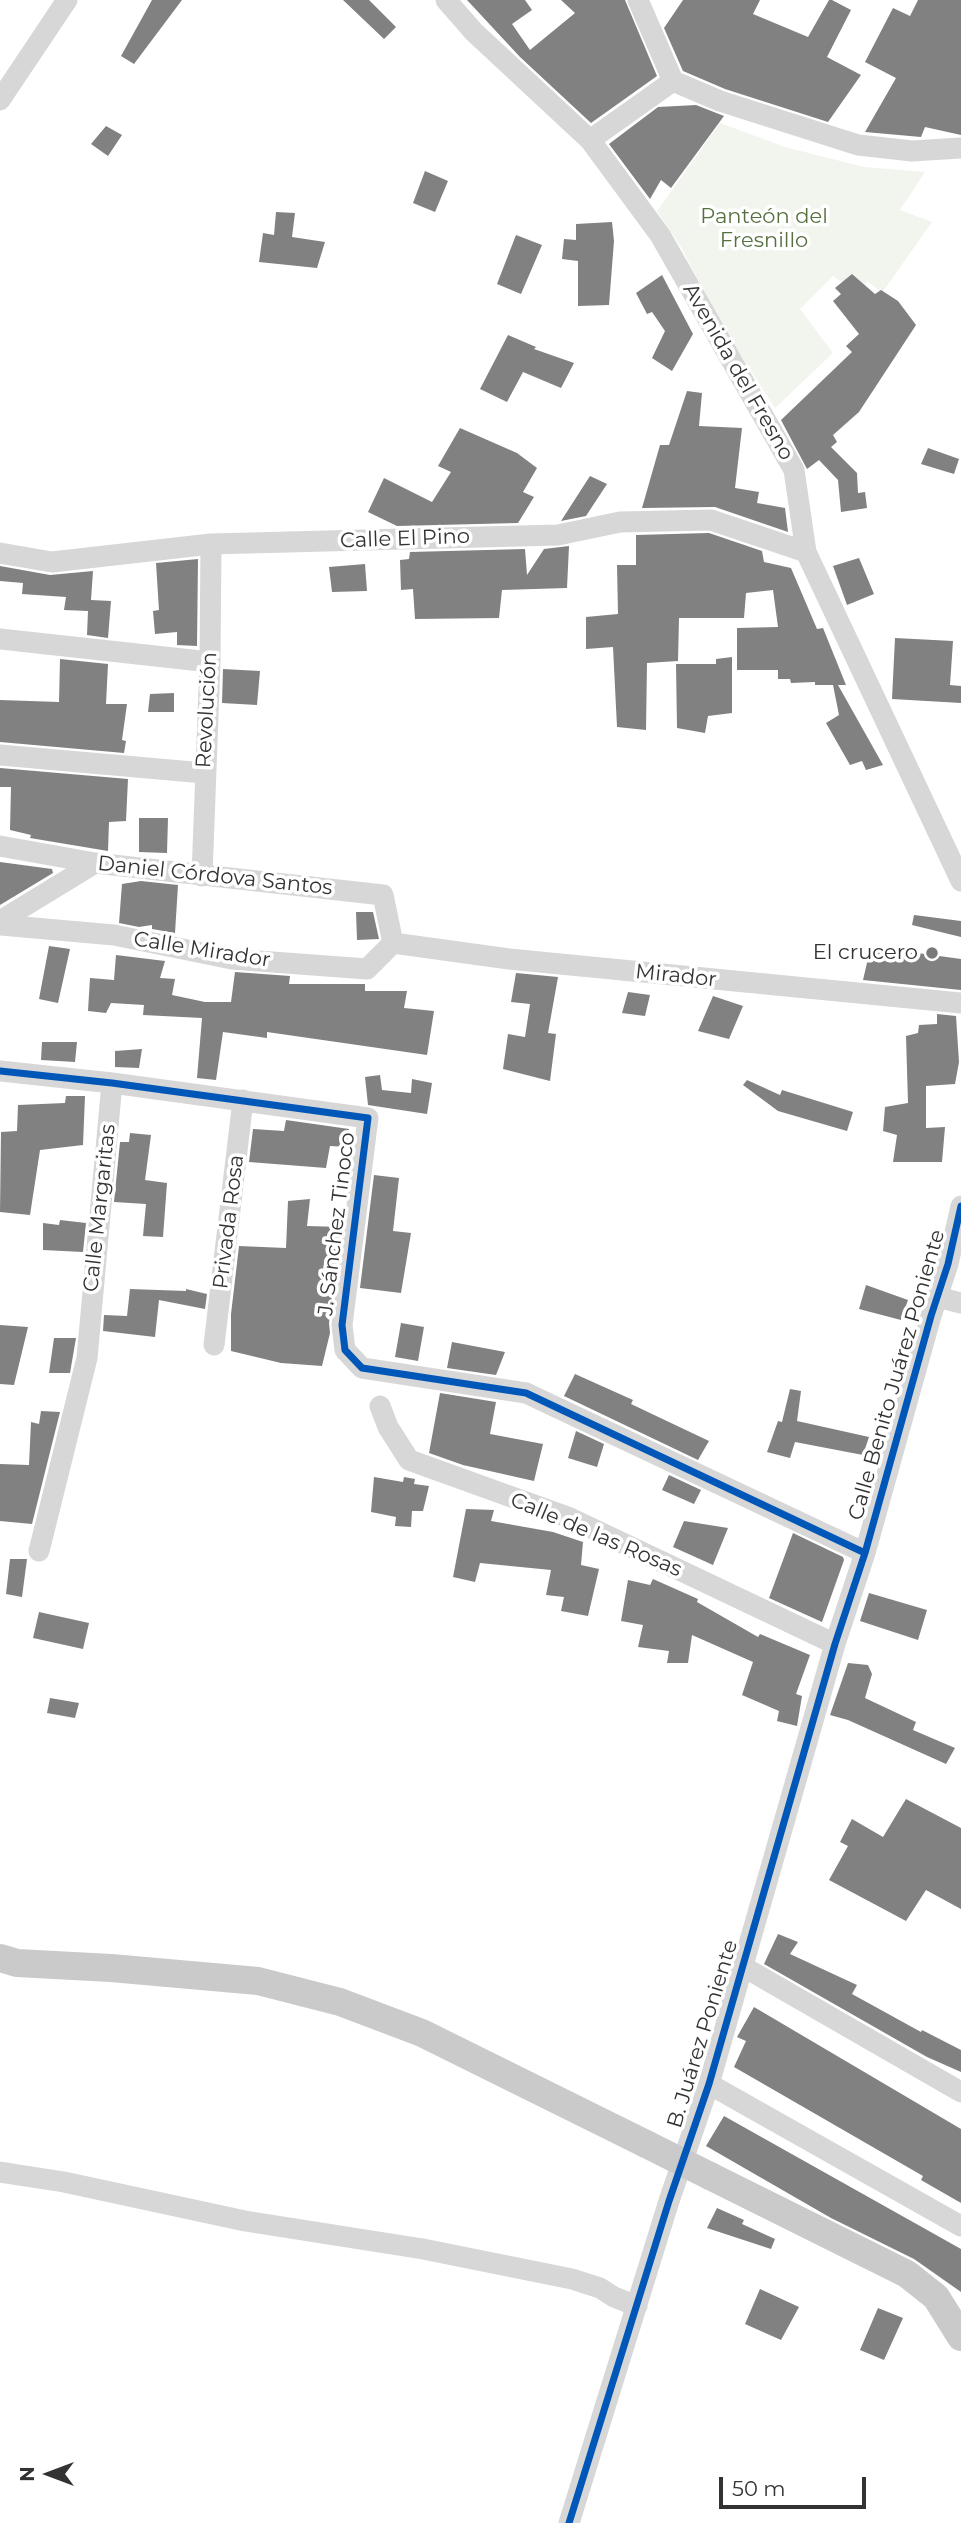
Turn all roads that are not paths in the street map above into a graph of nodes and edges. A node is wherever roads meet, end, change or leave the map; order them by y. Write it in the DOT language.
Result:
graph roads {
  1 [pos="67,0"];
  2 [pos="446,0"];
  3 [pos="638,0"];
  4 [pos="673,81"];
  5 [pos="0,100"];
  6 [pos="590,140"];
  7 [pos="961,148"];
  8 [pos="211,544"];
  9 [pos="806,552"];
  10 [pos="0,553"];
  11 [pos="0,639"];
  12 [pos="210,662"];
  13 [pos="0,755"];
  14 [pos="204,773"];
  15 [pos="0,846"];
  16 [pos="94,863"];
  17 [pos="202,876"];
  18 [pos="961,881"];
  19 [pos="0,923"];
  20 [pos="393,943"];
  21 [pos="961,1003"];
  22 [pos="0,1071"];
  23 [pos="112,1083"];
  24 [pos="243,1100"];
  25 [pos="961,1206"];
  26 [pos="937,1297"];
  27 [pos="961,1303"];
  28 [pos="214,1345"];
  29 [pos="380,1406"];
  30 [pos="38,1551"];
  31 [pos="865,1553"];
  32 [pos="835,1644"];
  33 [pos="6,1962"];
  34 [pos="742,1966"];
  35 [pos="709,2084"];
  36 [pos="961,2092"];
  37 [pos="0,2172"];
  38 [pos="961,2226"];
  39 [pos="637,2306"];
  40 [pos="961,2337"];
  41 [pos="569,2523"];
  1 -- 5 [label="street"];
  2 -- 6 [label="street, Avenida del Fresno"];
  3 -- 4 [label="street"];
  4 -- 6 [label="street"];
  4 -- 7 [label="street"];
  6 -- 9 [label="street, Avenida del Fresno"];
  8 -- 9 [label="street, Calle El Pino"];
  8 -- 10 [label="street, Calle El Pino"];
  8 -- 12 [label="street, Revolución"];
  9 -- 18 [label="street, Avenida del Fresno"];
  11 -- 12 [label="street"];
  12 -- 14 [label="street, Revolución"];
  13 -- 14 [label="street"];
  14 -- 17 [label="street, Revolución"];
  15 -- 16 [label="street, Daniel Córdova Santos"];
  16 -- 17 [label="street, Daniel Córdova Santos"];
  16 -- 19 [label="street"];
  17 -- 20 [label="street, Daniel Córdova Santos"];
  19 -- 20 [label="street, Calle Mirador"];
  20 -- 21 [label="street, Mirador"];
  22 -- 23 [label="street, J. Sánchez Tinoco"];
  23 -- 24 [label="street, J. Sánchez Tinoco"];
  23 -- 30 [label="street, Calle Margaritas"];
  24 -- 28 [label="street, Privada Rosa"];
  24 -- 31 [label="street, J. Sánchez Tinoco"];
  25 -- 26 [label="street, Calle Benito Juárez Poniente"];
  26 -- 27 [label="street"];
  26 -- 31 [label="street, Calle Benito Juárez Poniente"];
  29 -- 32 [label="street, Calle de las Rosas"];
  31 -- 32 [label="street, B. Juárez Poniente"];
  32 -- 34 [label="street, B. Juárez Poniente"];
  33 -- 40 [label="main road, bridge"];
  34 -- 35 [label="street, B. Juárez Poniente"];
  34 -- 36 [label="street"];
  35 -- 38 [label="street"];
  35 -- 39 [label="street, B. Juárez Poniente"];
  37 -- 39 [label="street"];
  39 -- 41 [label="street, B. Juárez Poniente"];
}
